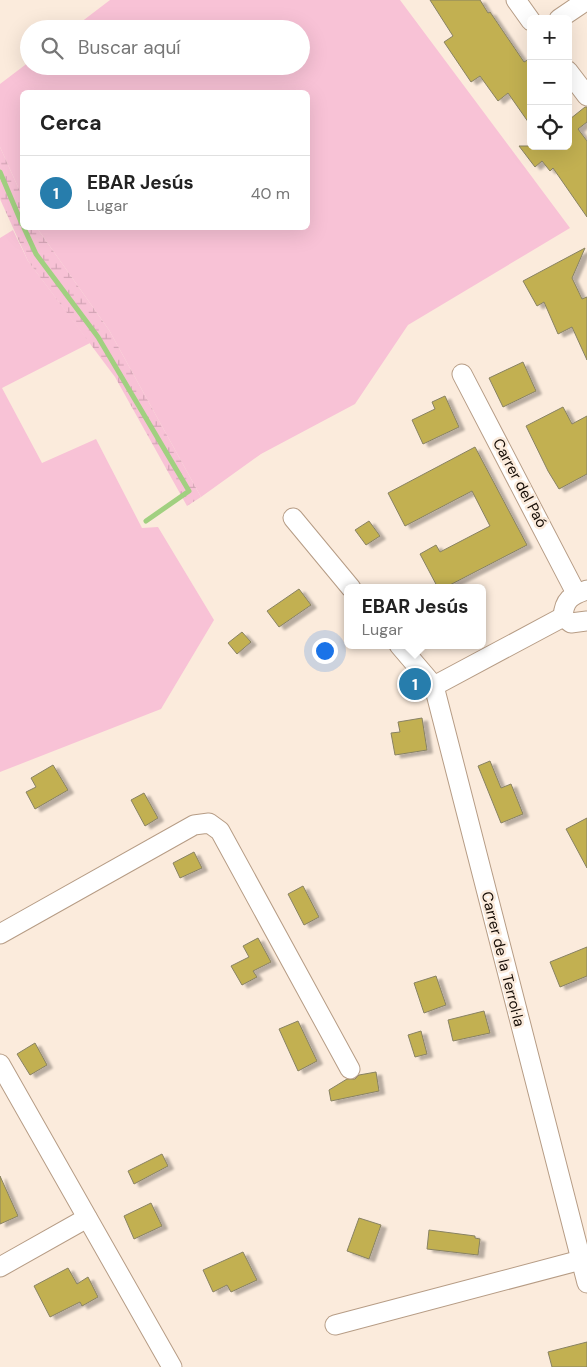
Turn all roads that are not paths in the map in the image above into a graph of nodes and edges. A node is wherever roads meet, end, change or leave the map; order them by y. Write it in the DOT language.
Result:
graph roads {
  1 [pos="516,0"];
  2 [pos="587,0"];
  3 [pos="527,15"];
  4 [pos="565,15"];
  5 [pos="572,76"];
  6 [pos="587,96"];
  7 [pos="462,374"];
  8 [pos="293,518"];
  9 [pos="348,584"];
  10 [pos="582,592"];
  11 [pos="563,617"];
  12 [pos="587,621"];
  13 [pos="403,649"];
  14 [pos="434,686"];
  15 [pos="0,934"];
  16 [pos="0,1064"];
  17 [pos="350,1069"];
  18 [pos="87,1218"];
  19 [pos="581,1260"];
  20 [pos="0,1267"];
  21 [pos="587,1283"];
  22 [pos="335,1325"];
  23 [pos="172,1367"];
  1 -- 3 [label="street"];
  2 -- 4 [label="street"];
  5 -- 6 [label="street"];
  7 -- 10 [label="street, Carrer del Paó"];
  8 -- 9 [label="street"];
  10 -- 11 [label="street"];
  11 -- 12 [label="street"];
  11 -- 14 [label="street"];
  13 -- 14 [label="street, Carrer de la Terrol·la"];
  14 -- 19 [label="street, Carrer de la Terrol·la"];
  15 -- 17 [label="street"];
  16 -- 18 [label="street"];
  18 -- 20 [label="street"];
  18 -- 23 [label="street"];
  19 -- 21 [label="street, Carrer de la Terrol·la"];
  19 -- 22 [label="street"];
}
